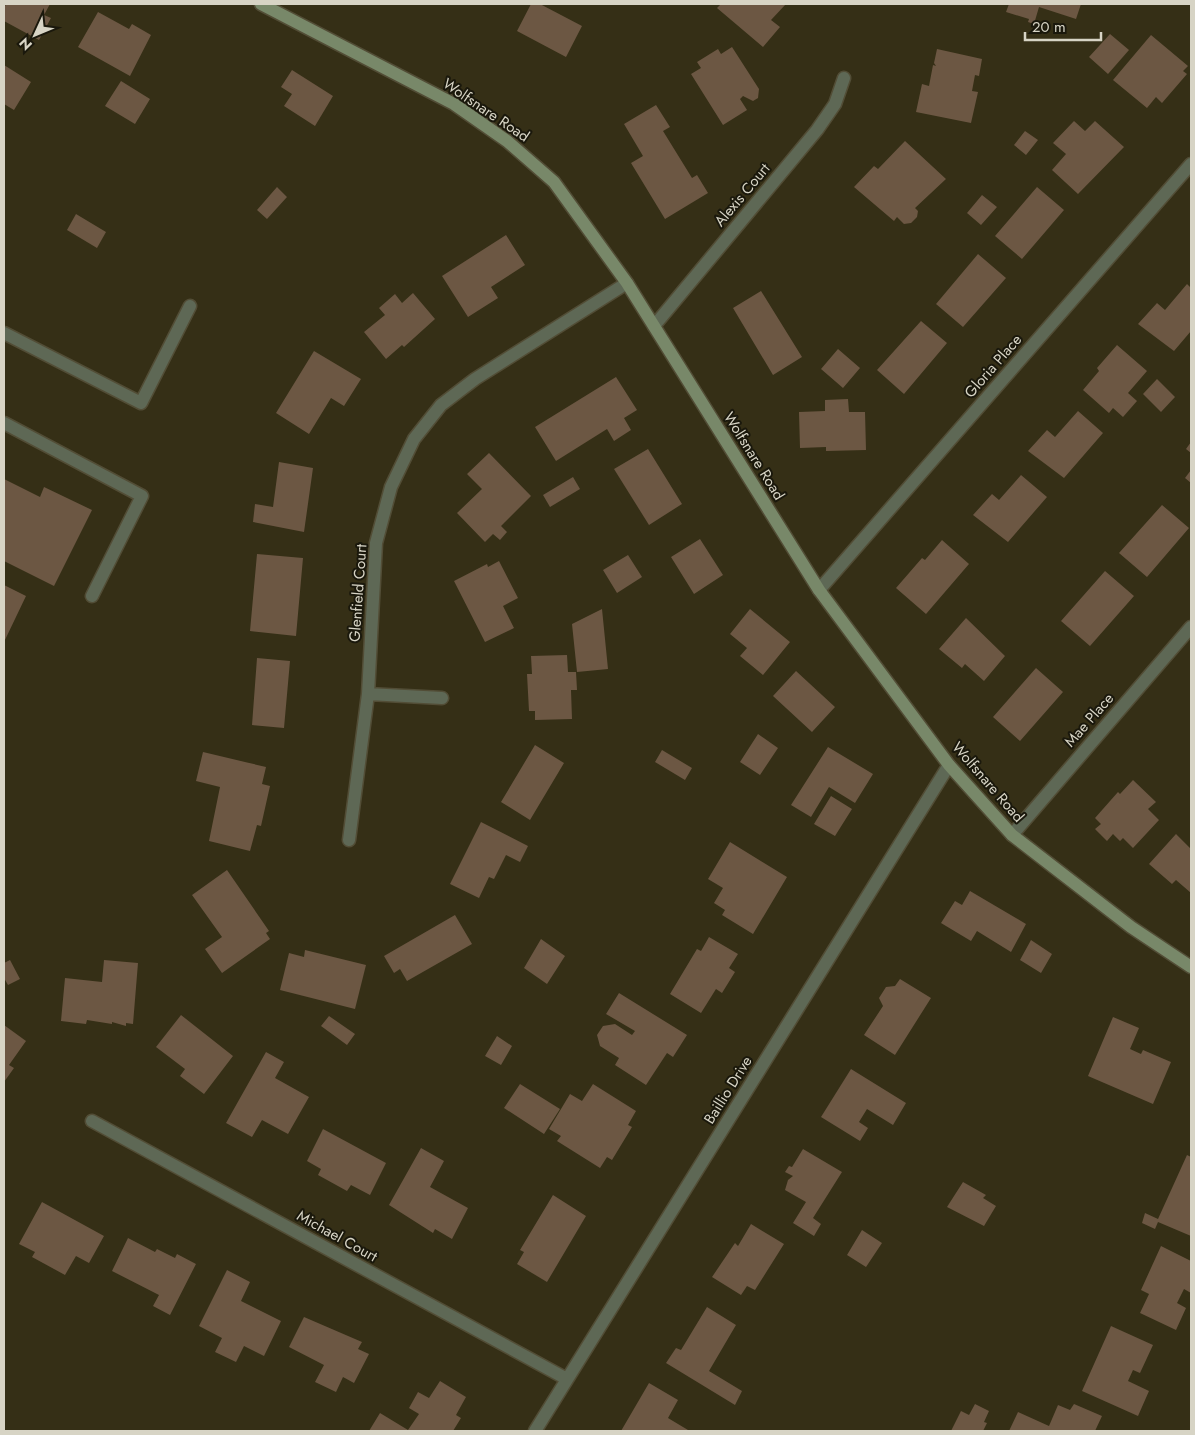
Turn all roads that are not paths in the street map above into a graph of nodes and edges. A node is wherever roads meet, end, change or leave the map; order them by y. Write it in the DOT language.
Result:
graph roads {
  1 [pos="260,4"];
  2 [pos="844,78"];
  3 [pos="1191,164"];
  4 [pos="627,283"];
  5 [pos="190,306"];
  6 [pos="654,326"];
  7 [pos="4,333"];
  8 [pos="4,424"];
  9 [pos="819,590"];
  10 [pos="92,596"];
  11 [pos="1191,627"];
  12 [pos="368,694"];
  13 [pos="442,698"];
  14 [pos="949,765"];
  15 [pos="1012,835"];
  16 [pos="349,840"];
  17 [pos="1191,967"];
  18 [pos="92,1121"];
  19 [pos="567,1379"];
  20 [pos="535,1431"];
  1 -- 4 [label="street, Wolfsnare Road"];
  2 -- 6 [label="street, Alexis Court"];
  3 -- 9 [label="street, Gloria Place"];
  4 -- 6 [label="street, Wolfsnare Road"];
  4 -- 12 [label="street, Glenfield Court"];
  5 -- 7 [label="street"];
  6 -- 9 [label="street, Wolfsnare Road"];
  8 -- 10 [label="street"];
  9 -- 14 [label="street, Wolfsnare Road"];
  11 -- 15 [label="street, Mae Place"];
  12 -- 13 [label="street"];
  12 -- 16 [label="street, Glenfield Court"];
  14 -- 15 [label="street, Wolfsnare Road"];
  14 -- 19 [label="street, Baillio Drive"];
  15 -- 17 [label="street, Wolfsnare Road"];
  18 -- 19 [label="street, Michael Court"];
  19 -- 20 [label="street, Baillio Drive"];
}
